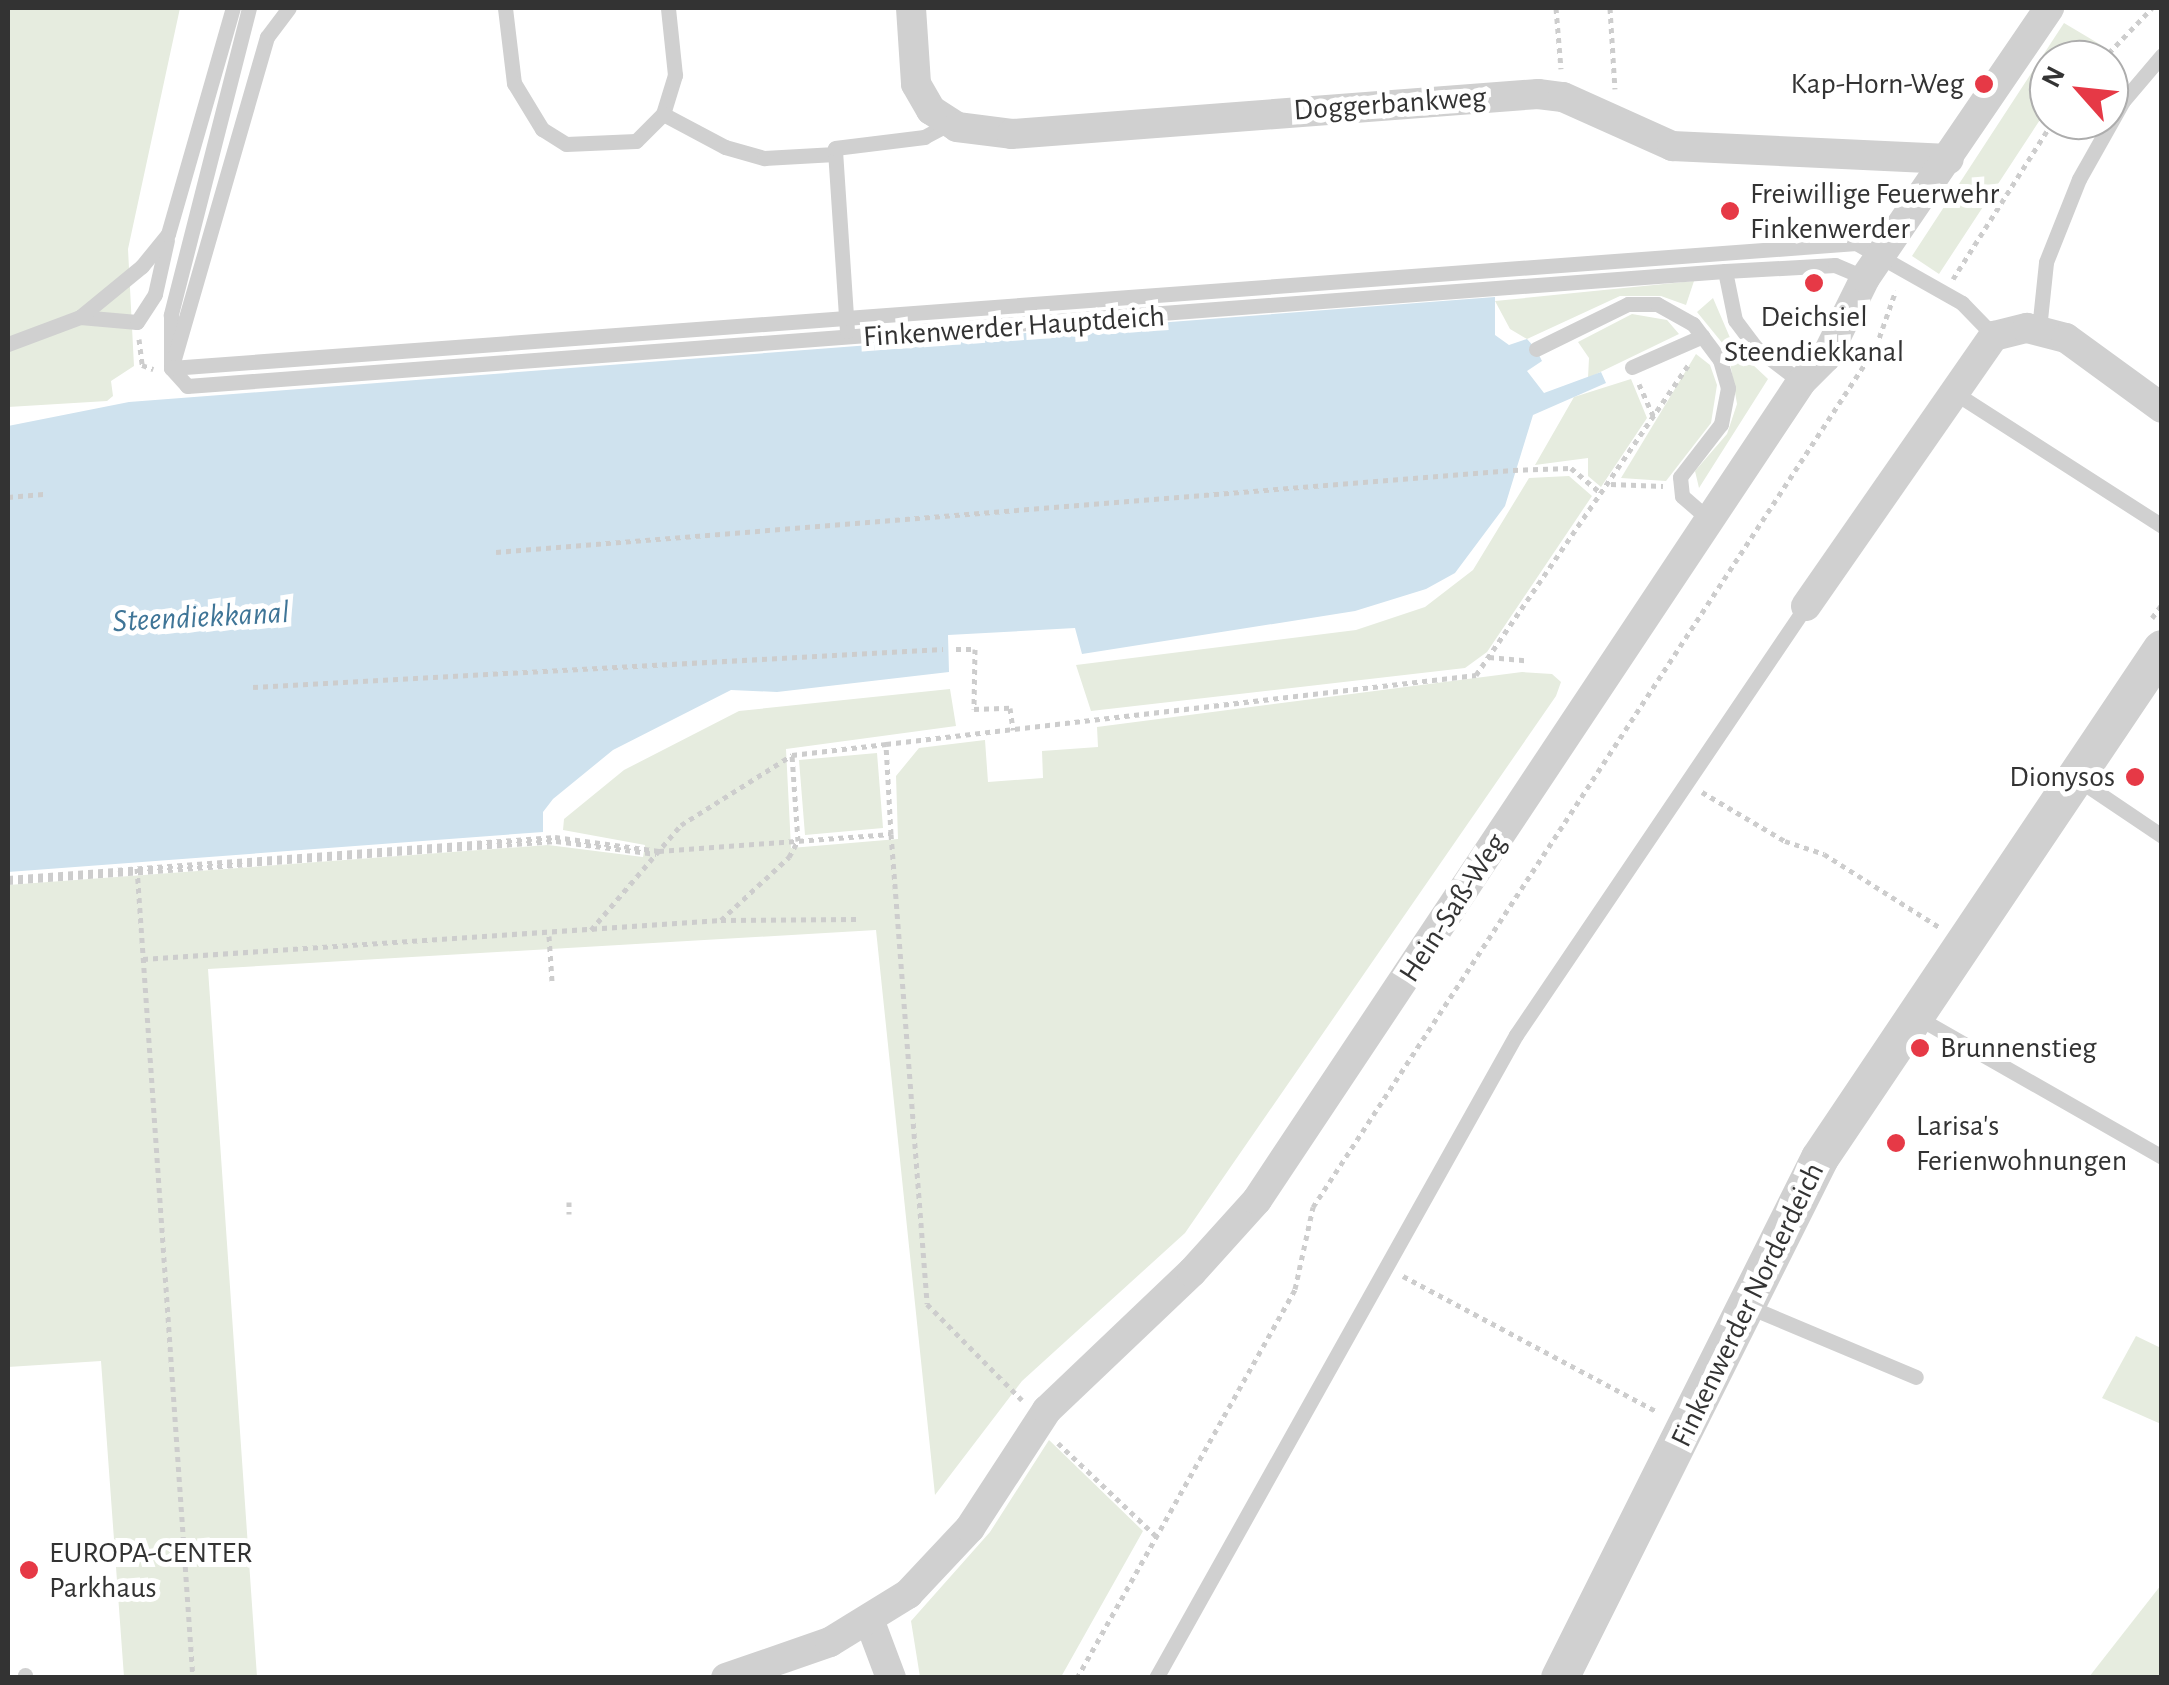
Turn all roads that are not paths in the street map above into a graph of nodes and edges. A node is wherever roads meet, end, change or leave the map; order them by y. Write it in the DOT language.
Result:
graph roads {
  1 [pos="233,8"];
  2 [pos="249,8"];
  3 [pos="289,8"];
  4 [pos="506,8"];
  5 [pos="668,8"];
  6 [pos="910,8"];
  7 [pos="2042,9"];
  8 [pos="2162,55"];
  9 [pos="662,114"];
  10 [pos="950,122"];
  11 [pos="835,154"];
  12 [pos="1949,159"];
  13 [pos="168,234"];
  14 [pos="1873,265"];
  15 [pos="1725,271"];
  16 [pos="80,317"];
  17 [pos="846,322"];
  18 [pos="2040,329"];
  19 [pos="1703,336"];
  20 [pos="1994,336"];
  21 [pos="847,340"];
  22 [pos="8,344"];
  23 [pos="1536,349"];
  24 [pos="1632,367"];
  25 [pos="171,368"];
  26 [pos="1801,382"];
  27 [pos="1955,393"];
  28 [pos="2162,408"];
  29 [pos="1710,520"];
  30 [pos="2162,526"];
  31 [pos="1806,606"];
  32 [pos="2152,640"];
  33 [pos="2076,778"];
  34 [pos="2162,836"];
  35 [pos="1915,1016"];
  36 [pos="2162,1157"];
  37 [pos="1744,1304"];
  38 [pos="1916,1377"];
  39 [pos="870,1622"];
  40 [pos="726,1678"];
  41 [pos="891,1678"];
  42 [pos="1156,1678"];
  43 [pos="1560,1678"];
  1 -- 13 [label="lane"];
  2 -- 25 [label="lane"];
  3 -- 25 [label="lane"];
  4 -- 9 [label="lane"];
  5 -- 9 [label="lane"];
  6 -- 10 [label="street"];
  7 -- 12 [label="street, Hein-Saß-Weg"];
  8 -- 18 [label="lane"];
  9 -- 11 [label="lane"];
  10 -- 11 [label="lane"];
  10 -- 12 [label="street, Doggerbankweg"];
  11 -- 17 [label="lane"];
  12 -- 14 [label="street, Hein-Saß-Weg"];
  13 -- 16 [label="lane"];
  13 -- 16 [label="lane"];
  14 -- 15 [label="lane, Finkenwerder Hauptdeich"];
  14 -- 17 [label="lane"];
  14 -- 20 [label="lane"];
  14 -- 26 [label="street, Hein-Saß-Weg"];
  15 -- 21 [label="lane, Finkenwerder Hauptdeich"];
  15 -- 26 [label="lane"];
  16 -- 22 [label="lane"];
  17 -- 21 [label="lane"];
  17 -- 25 [label="lane"];
  18 -- 20 [label="street"];
  18 -- 28 [label="street"];
  19 -- 23 [label="lane"];
  19 -- 24 [label="lane"];
  19 -- 29 [label="lane"];
  20 -- 27 [label="street"];
  21 -- 25 [label="lane, Finkenwerder Hauptdeich"];
  26 -- 29 [label="street, Hein-Saß-Weg"];
  27 -- 30 [label="lane"];
  27 -- 31 [label="street"];
  29 -- 39 [label="street, Hein-Saß-Weg"];
  31 -- 42 [label="lane"];
  32 -- 33 [label="street, Finkenwerder Norderdeich"];
  33 -- 34 [label="lane"];
  33 -- 35 [label="street, Finkenwerder Norderdeich"];
  35 -- 36 [label="lane"];
  35 -- 37 [label="street, Finkenwerder Norderdeich"];
  37 -- 38 [label="lane"];
  37 -- 43 [label="street, Finkenwerder Norderdeich"];
  39 -- 40 [label="street, Hein-Saß-Weg"];
  39 -- 41 [label="street"];
}
